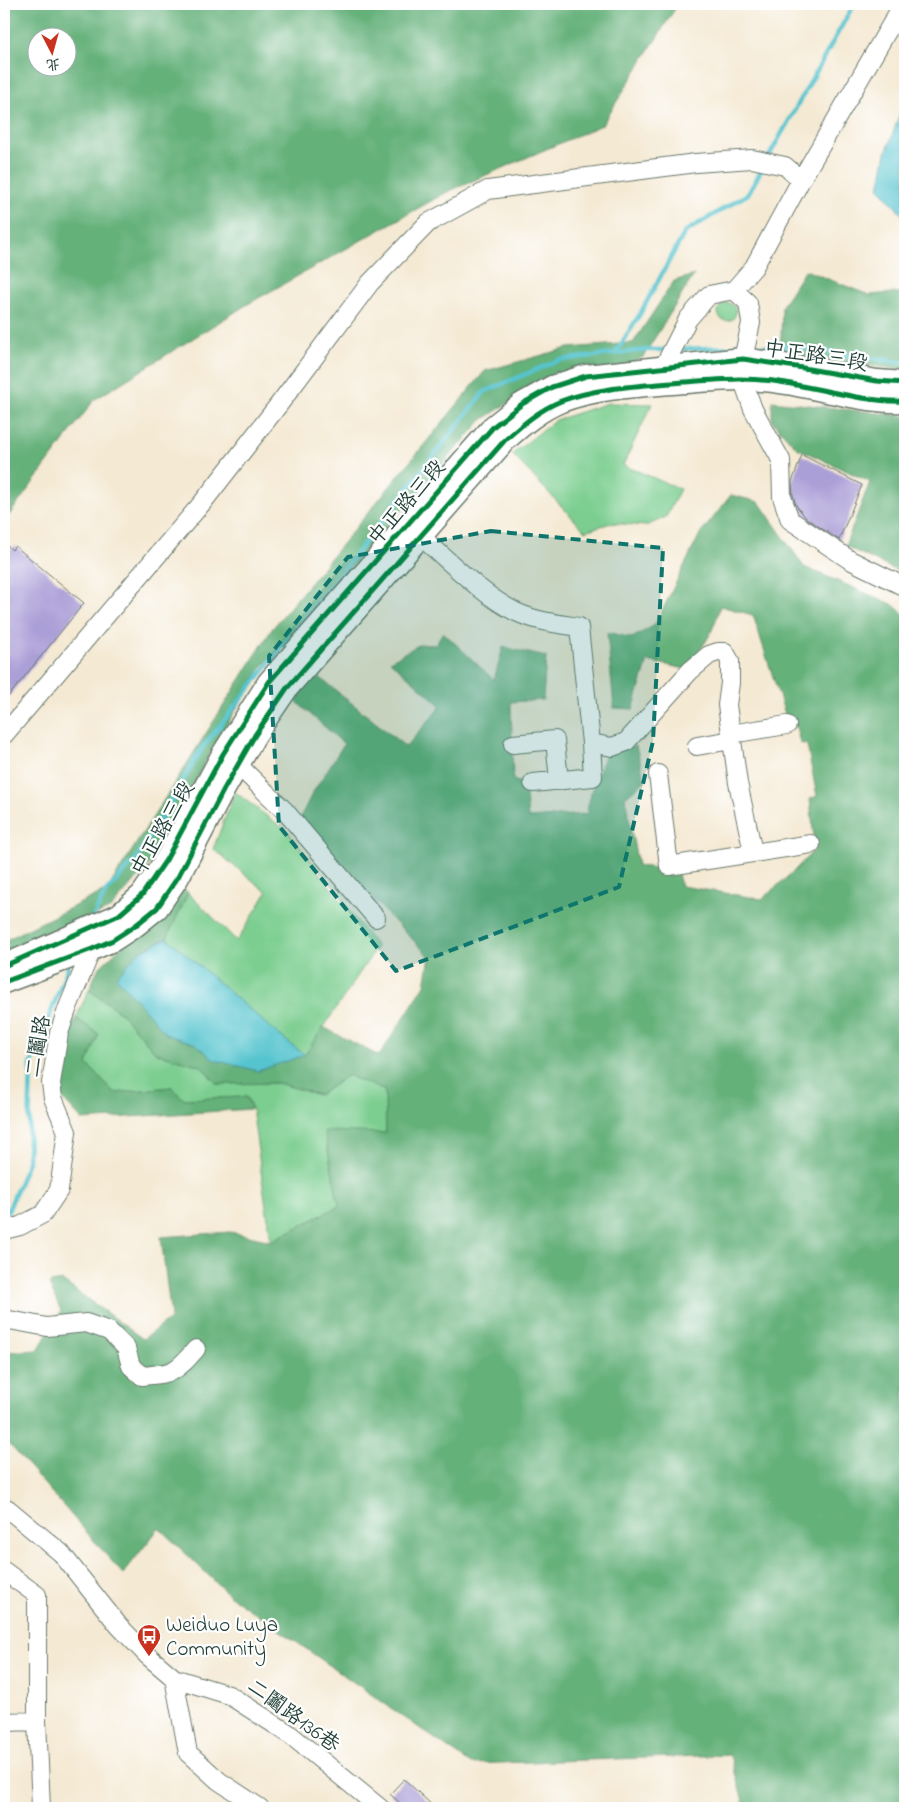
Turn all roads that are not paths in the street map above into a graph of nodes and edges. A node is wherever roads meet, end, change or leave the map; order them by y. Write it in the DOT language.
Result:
graph roads {
  1 [pos="903,4"];
  2 [pos="801,180"];
  3 [pos="734,290"];
  4 [pos="743,369"];
  5 [pos="662,376"];
  6 [pos="905,383"];
  7 [pos="905,401"];
  8 [pos="420,536"];
  9 [pos="905,587"];
  10 [pos="787,725"];
  11 [pos="4,735"];
  12 [pos="732,737"];
  13 [pos="591,743"];
  14 [pos="513,744"];
  15 [pos="698,746"];
  16 [pos="238,765"];
  17 [pos="658,774"];
  18 [pos="559,781"];
  19 [pos="533,783"];
  20 [pos="811,844"];
  21 [pos="753,852"];
  22 [pos="376,918"];
  23 [pos="88,940"];
  24 [pos="4,966"];
  25 [pos="4,982"];
  26 [pos="4,1230"];
  27 [pos="4,1319"];
  28 [pos="196,1349"];
  29 [pos="4,1507"];
  30 [pos="4,1571"];
  31 [pos="174,1678"];
  32 [pos="37,1720"];
  33 [pos="4,1722"];
  34 [pos="41,1807"];
  35 [pos="260,1808"];
  36 [pos="380,1808"];
  1 -- 2 [label="street"];
  2 -- 3 [label="street"];
  2 -- 11 [label="street"];
  3 -- 4 [label="street"];
  3 -- 5 [label="street"];
  4 -- 5 [label="main road, 中正路三段"];
  4 -- 6 [label="main road, 中正路三段"];
  4 -- 7 [label="main road, 中正路三段"];
  4 -- 9 [label="street"];
  5 -- 8 [label="main road, 中正路三段"];
  5 -- 23 [label="main road, 中正路三段"];
  8 -- 13 [label="street"];
  8 -- 16 [label="main road, 中正路三段"];
  10 -- 12 [label="street"];
  12 -- 13 [label="street"];
  12 -- 15 [label="street"];
  12 -- 21 [label="street"];
  13 -- 18 [label="street"];
  14 -- 18 [label="street"];
  16 -- 22 [label="street"];
  16 -- 23 [label="main road, 中正路三段"];
  17 -- 21 [label="street"];
  18 -- 19 [label="street"];
  20 -- 21 [label="street"];
  23 -- 24 [label="main road"];
  23 -- 25 [label="main road"];
  23 -- 26 [label="street, 二鬮路"];
  27 -- 28 [label="street"];
  29 -- 31 [label="street, 二鬮路136巷"];
  30 -- 32 [label="street"];
  31 -- 35 [label="street"];
  31 -- 36 [label="street, 二鬮路136巷"];
  32 -- 33 [label="street"];
  32 -- 34 [label="street"];
}
